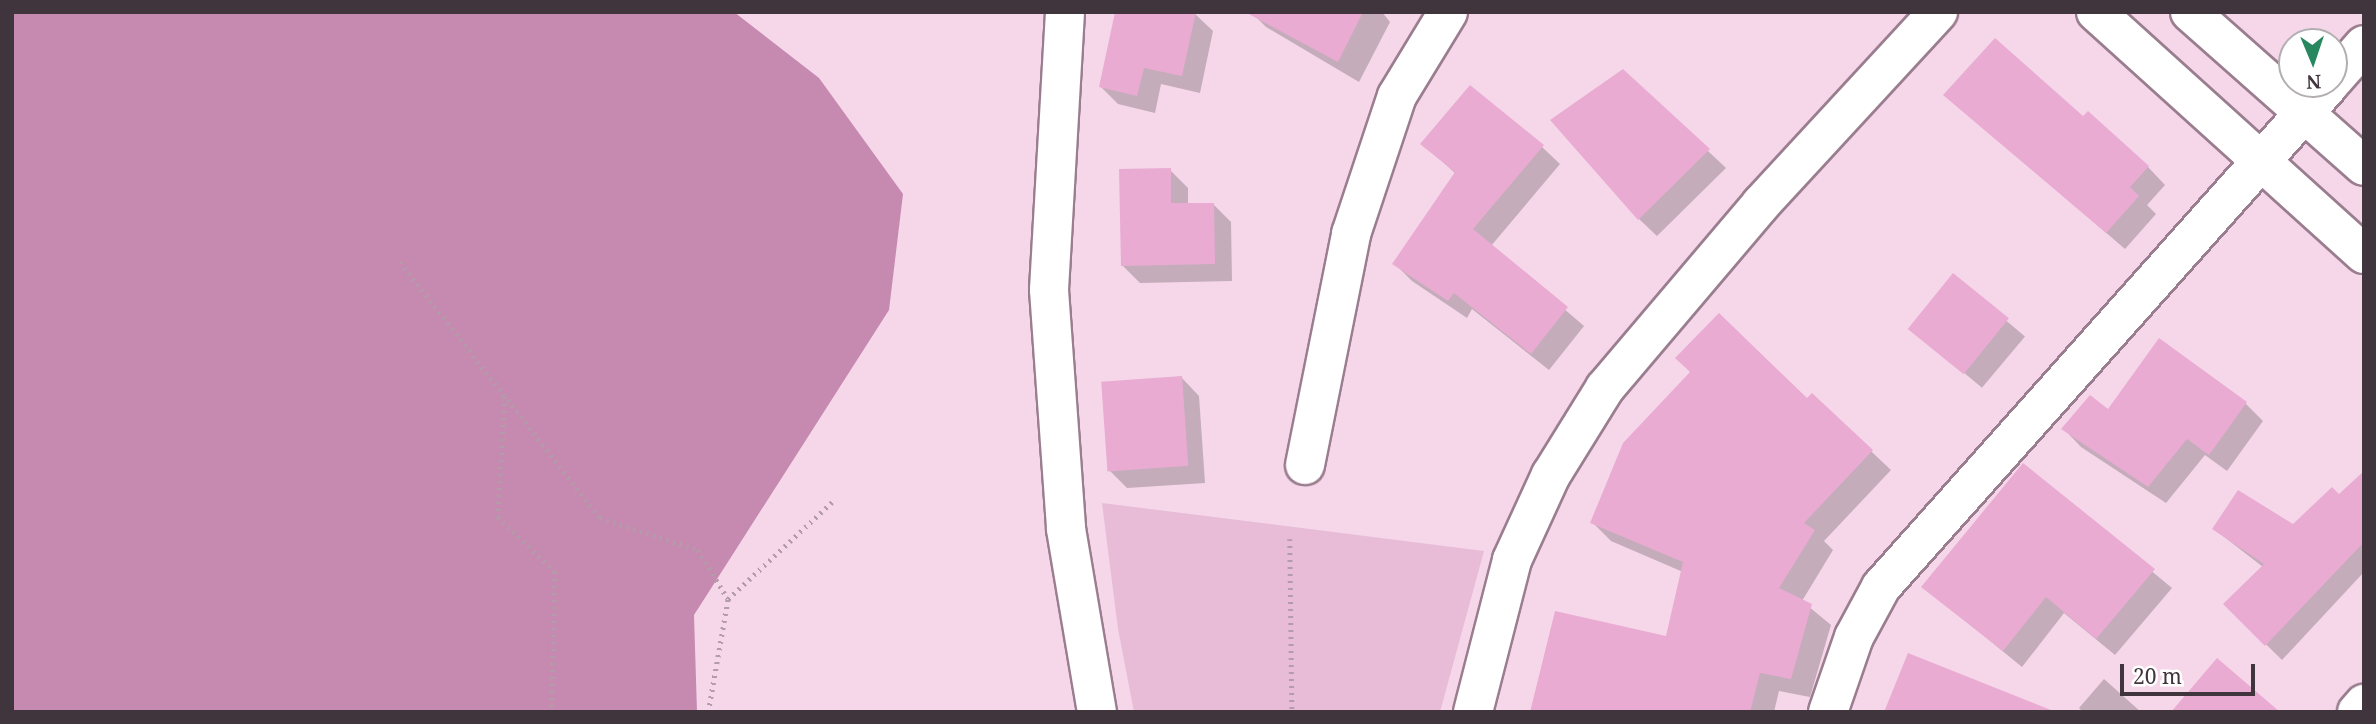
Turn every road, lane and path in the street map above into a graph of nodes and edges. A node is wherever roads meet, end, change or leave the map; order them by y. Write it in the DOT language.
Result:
graph roads {
  1 [pos="1065,12"];
  2 [pos="1448,12"];
  3 [pos="1938,12"];
  4 [pos="2096,12"];
  5 [pos="2190,12"];
  6 [pos="2364,45"];
  7 [pos="2348,63"];
  8 [pos="2318,98"];
  9 [pos="2305,112"];
  10 [pos="2264,163"];
  11 [pos="2364,166"];
  12 [pos="2364,254"];
  13 [pos="400,262"];
  14 [pos="505,396"];
  15 [pos="1305,465"];
  16 [pos="833,501"];
  17 [pos="1290,539"];
  18 [pos="728,599"];
  19 [pos="2364,704"];
  20 [pos="552,712"];
  21 [pos="708,712"];
  22 [pos="1097,712"];
  23 [pos="1292,712"];
  24 [pos="1473,712"];
  25 [pos="1828,712"];
  26 [pos="2357,712"];
  1 -- 22 [label="street"];
  2 -- 15 [label="street"];
  3 -- 24 [label="street"];
  4 -- 10 [label="street"];
  5 -- 9 [label="street"];
  6 -- 7 [label="street"];
  8 -- 9 [label="street"];
  9 -- 10 [label="street"];
  9 -- 11 [label="street"];
  10 -- 12 [label="street"];
  10 -- 25 [label="street"];
  13 -- 14 [label="path"];
  14 -- 18 [label="path"];
  14 -- 20 [label="path"];
  16 -- 18 [label="path"];
  17 -- 23 [label="path"];
  18 -- 21 [label="path"];
  19 -- 26 [label="street"];
}
